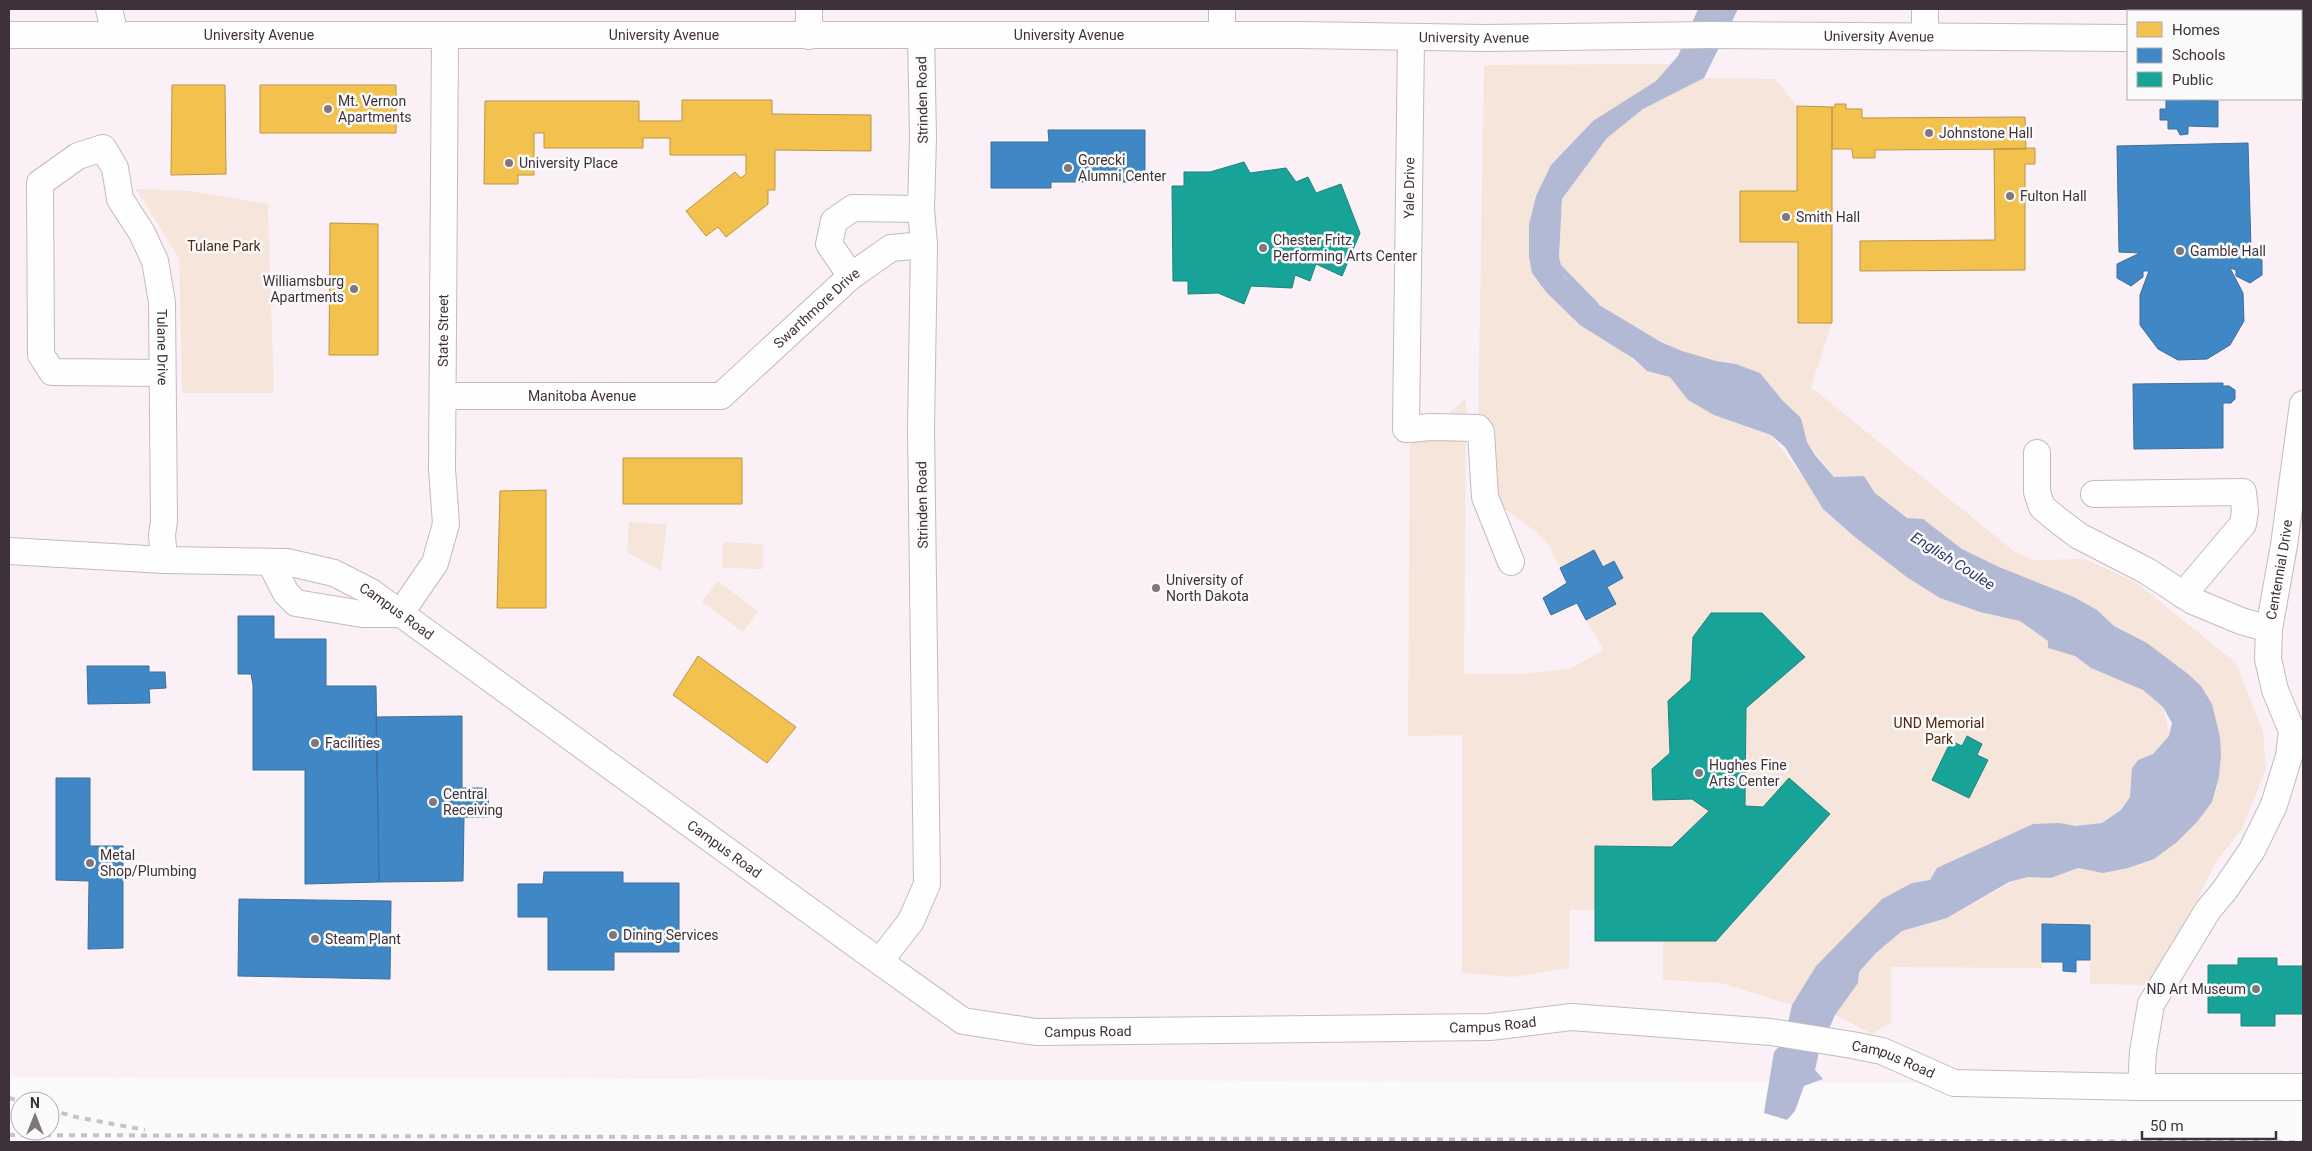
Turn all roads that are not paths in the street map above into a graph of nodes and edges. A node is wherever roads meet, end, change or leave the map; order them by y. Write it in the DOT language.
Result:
graph roads {
  1 [pos="109,9"];
  2 [pos="809,9"];
  3 [pos="1222,9"];
  4 [pos="1925,9"];
  5 [pos="9,35"];
  6 [pos="115,35"];
  7 [pos="445,35"];
  8 [pos="921,35"];
  9 [pos="1222,35"];
  10 [pos="809,36"];
  11 [pos="1411,37"];
  12 [pos="1925,38"];
  13 [pos="2127,38"];
  14 [pos="920,210"];
  15 [pos="924,245"];
  16 [pos="851,276"];
  17 [pos="162,373"];
  18 [pos="443,396"];
  19 [pos="721,396"];
  20 [pos="2303,404"];
  21 [pos="2037,453"];
  22 [pos="2094,494"];
  23 [pos="9,551"];
  24 [pos="164,560"];
  25 [pos="270,562"];
  26 [pos="1511,562"];
  27 [pos="2184,595"];
  28 [pos="400,614"];
  29 [pos="2269,628"];
  30 [pos="880,961"];
  31 [pos="2142,1087"];
  32 [pos="2303,1087"];
  1 -- 6 [label="street"];
  2 -- 10 [label="street"];
  3 -- 9 [label="street"];
  4 -- 12 [label="street"];
  5 -- 6 [label="street, University Avenue"];
  6 -- 7 [label="street, University Avenue"];
  7 -- 10 [label="street, University Avenue"];
  7 -- 18 [label="street, State Street"];
  8 -- 9 [label="street, University Avenue"];
  8 -- 10 [label="street, University Avenue"];
  8 -- 14 [label="street, Strinden Road"];
  9 -- 11 [label="street, University Avenue"];
  11 -- 12 [label="street, University Avenue"];
  11 -- 26 [label="street, Yale Drive"];
  12 -- 13 [label="street, University Avenue"];
  14 -- 15 [label="street, Strinden Road"];
  14 -- 16 [label="street"];
  15 -- 16 [label="street, Swarthmore Drive"];
  15 -- 30 [label="street, Strinden Road"];
  16 -- 19 [label="street, Swarthmore Drive"];
  17 -- 17 [label="street, Tulane Drive"];
  17 -- 24 [label="street, Tulane Drive"];
  18 -- 19 [label="street, Manitoba Avenue"];
  18 -- 28 [label="street, State Street"];
  20 -- 29 [label="street, Centennial Drive"];
  21 -- 27 [label="street"];
  22 -- 27 [label="street"];
  23 -- 24 [label="street, Campus Road"];
  24 -- 25 [label="street, Campus Road"];
  25 -- 28 [label="street, Campus Road"];
  25 -- 28 [label="street"];
  27 -- 29 [label="street"];
  28 -- 30 [label="street, Campus Road"];
  29 -- 31 [label="street, Centennial Drive"];
  30 -- 31 [label="street, Campus Road"];
  31 -- 32 [label="street, Campus Road"];
}
